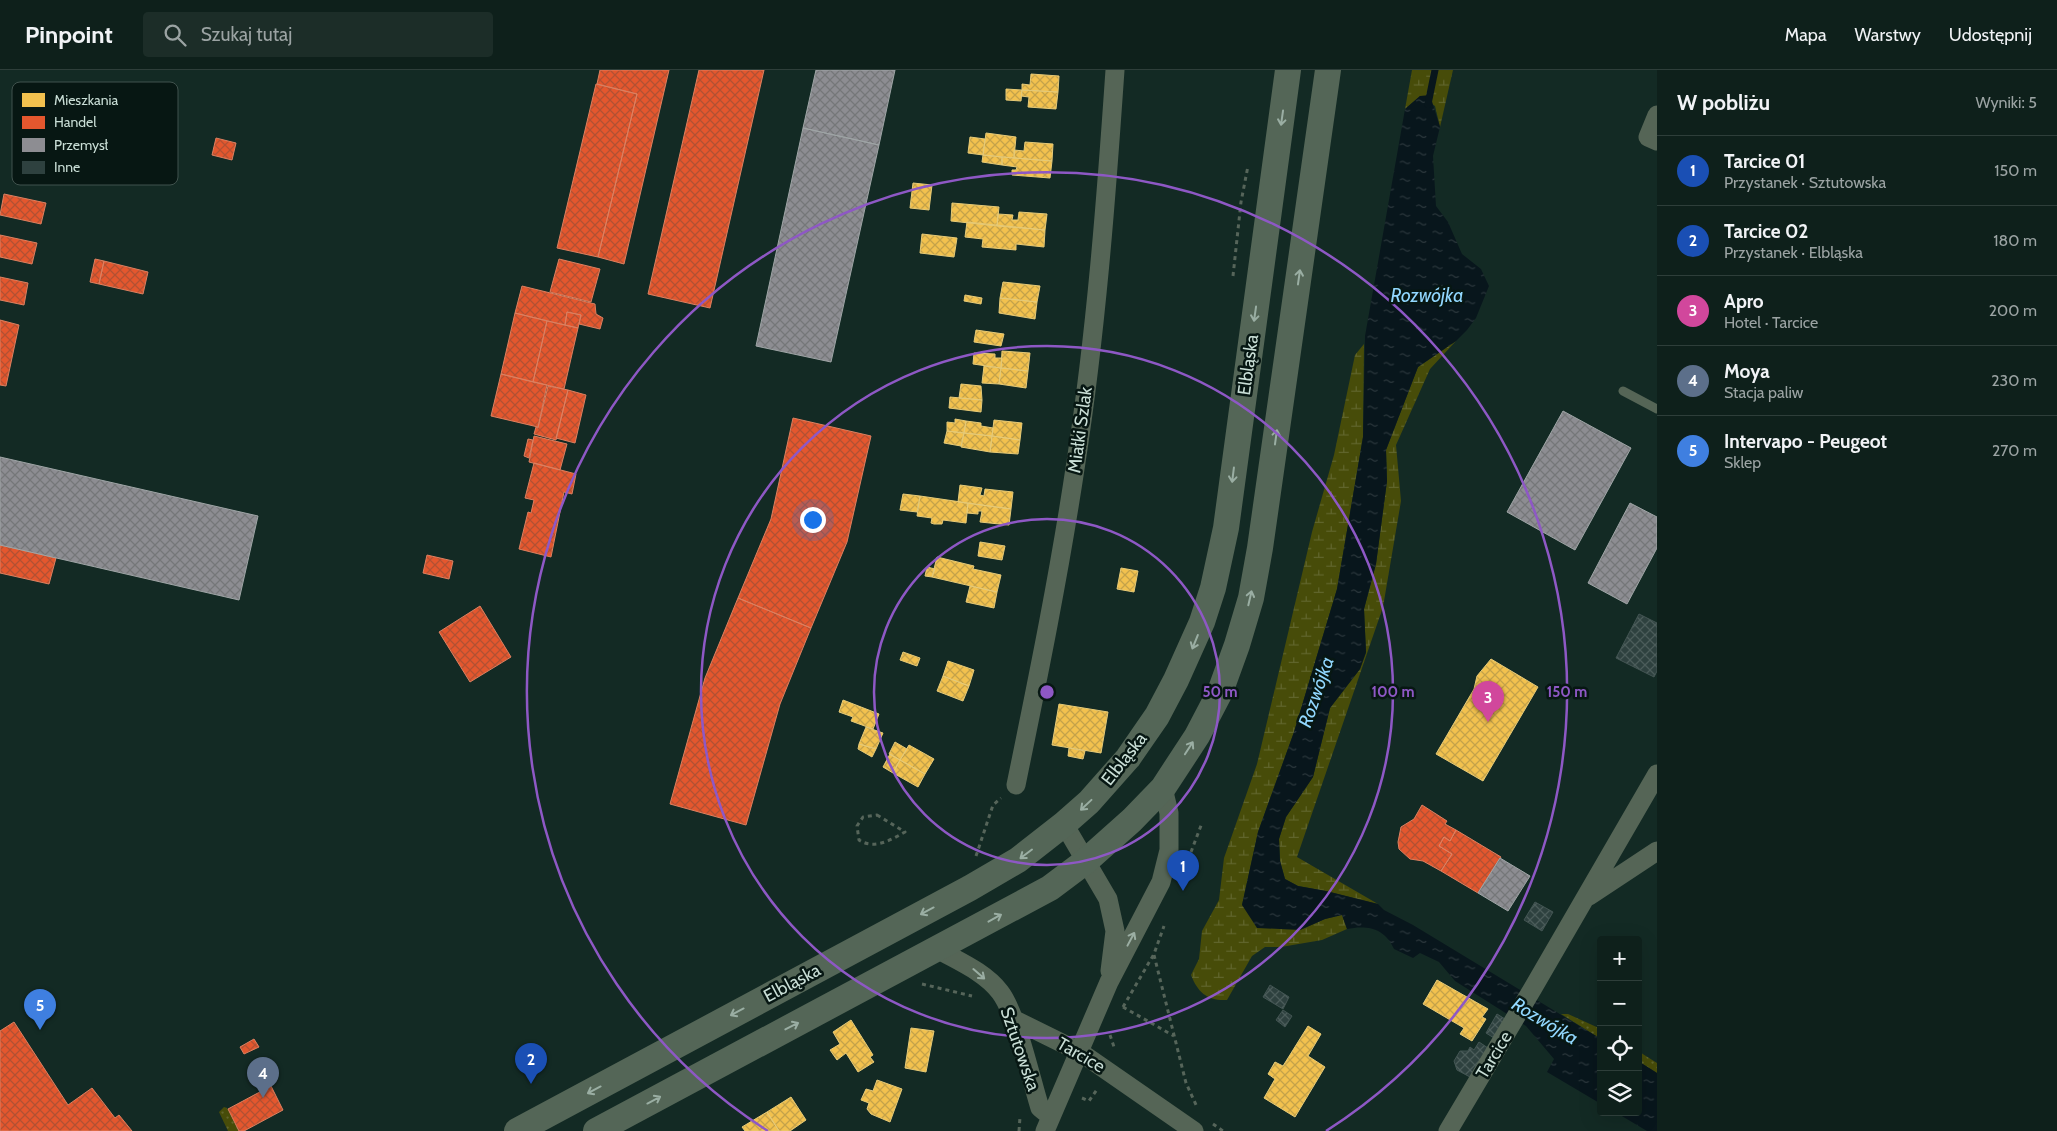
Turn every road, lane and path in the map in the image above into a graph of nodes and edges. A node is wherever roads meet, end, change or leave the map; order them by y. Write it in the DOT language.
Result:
graph roads {
  1 [pos="1115,70"];
  2 [pos="1288,70"];
  3 [pos="1328,70"];
  4 [pos="1657,115"];
  5 [pos="1657,141"];
  6 [pos="1248,164"];
  7 [pos="1232,285"];
  8 [pos="1622,391"];
  9 [pos="1657,409"];
  10 [pos="1657,774"];
  11 [pos="1016,785"];
  12 [pos="1162,788"];
  13 [pos="1064,824"];
  14 [pos="905,832"];
  15 [pos="1657,851"];
  16 [pos="982,856"];
  17 [pos="1086,861"];
  18 [pos="1584,900"];
  19 [pos="937,949"];
  20 [pos="1154,954"];
  21 [pos="1109,982"];
  22 [pos="919,984"];
  23 [pos="975,996"];
  24 [pos="1123,1007"];
  25 [pos="1013,1019"];
  26 [pos="1174,1036"];
  27 [pos="1080,1052"];
  28 [pos="1198,1111"];
  29 [pos="1020,1114"];
  30 [pos="1211,1122"];
  31 [pos="1048,1124"];
  32 [pos="517,1131"];
  33 [pos="596,1131"];
  34 [pos="1019,1131"];
  35 [pos="1194,1131"];
  36 [pos="1223,1131"];
  37 [pos="1448,1131"];
  1 -- 11 [label="street, Miałki Szlak"];
  2 -- 13 [label="main road, Elbląska, one-way"];
  12 -- 3 [label="main road, one-way"];
  4 -- 5 [label="street"];
  6 -- 7 [label="path"];
  8 -- 9 [label="lane"];
  10 -- 18 [label="street, Tarcice"];
  11 -- 16 [label="path"];
  12 -- 17 [label="main road"];
  21 -- 12 [label="street, Sztutowska, one-way"];
  13 -- 17 [label="street, Sztutowska"];
  13 -- 32 [label="main road, Elbląska, one-way"];
  14 -- 14 [label="path"];
  15 -- 18 [label="street, Tarcice"];
  19 -- 17 [label="main road, one-way"];
  17 -- 21 [label="street, Sztutowska"];
  18 -- 37 [label="street, Tarcice"];
  19 -- 25 [label="street, Sztutowska, one-way"];
  33 -- 19 [label="main road, one-way"];
  20 -- 26 [label="path"];
  21 -- 27 [label="street, Sztutowska"];
  22 -- 23 [label="path"];
  24 -- 26 [label="path"];
  25 -- 27 [label="street, Tarcice"];
  25 -- 31 [label="street, Sztutowska"];
  26 -- 28 [label="path"];
  27 -- 31 [label="street, Sztutowska"];
  27 -- 35 [label="street, Tarcice"];
  29 -- 34 [label="path"];
  30 -- 36 [label="path"];
}
